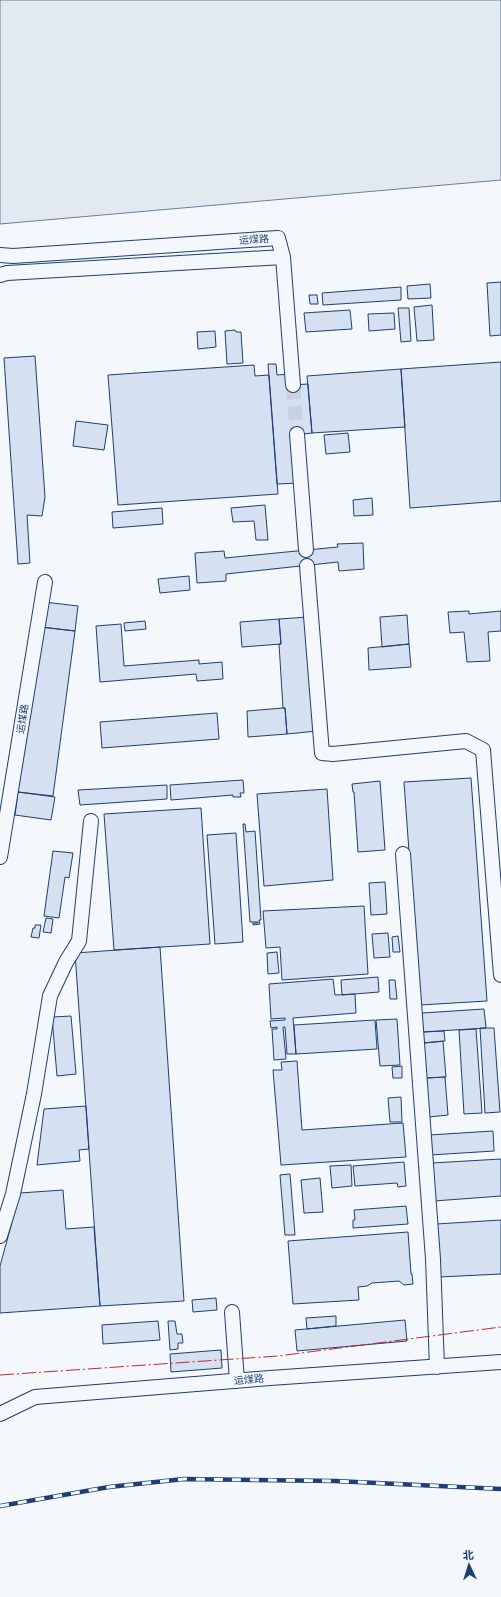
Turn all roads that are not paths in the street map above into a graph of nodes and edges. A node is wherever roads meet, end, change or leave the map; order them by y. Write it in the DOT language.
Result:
graph roads {
  1 [pos="0,255"];
  2 [pos="283,257"];
  3 [pos="0,275"];
  4 [pos="293,385"];
  5 [pos="297,434"];
  6 [pos="306,550"];
  7 [pos="307,566"];
  8 [pos="45,582"];
  9 [pos="91,821"];
  10 [pos="403,854"];
  11 [pos="0,857"];
  12 [pos="501,975"];
  13 [pos="0,1236"];
  14 [pos="232,1312"];
  15 [pos="501,1362"];
  16 [pos="437,1367"];
  17 [pos="237,1381"];
  18 [pos="0,1414"];
  1 -- 2 [label="street, 运煤路"];
  2 -- 3 [label="street, 运煤路"];
  2 -- 4 [label="street"];
  5 -- 6 [label="street"];
  7 -- 12 [label="street"];
  8 -- 11 [label="street, 运煤路"];
  9 -- 13 [label="street"];
  10 -- 16 [label="street"];
  14 -- 17 [label="street"];
  15 -- 16 [label="street, 运煤路"];
  16 -- 17 [label="street, 运煤路"];
  17 -- 18 [label="street, 运煤路"];
}
